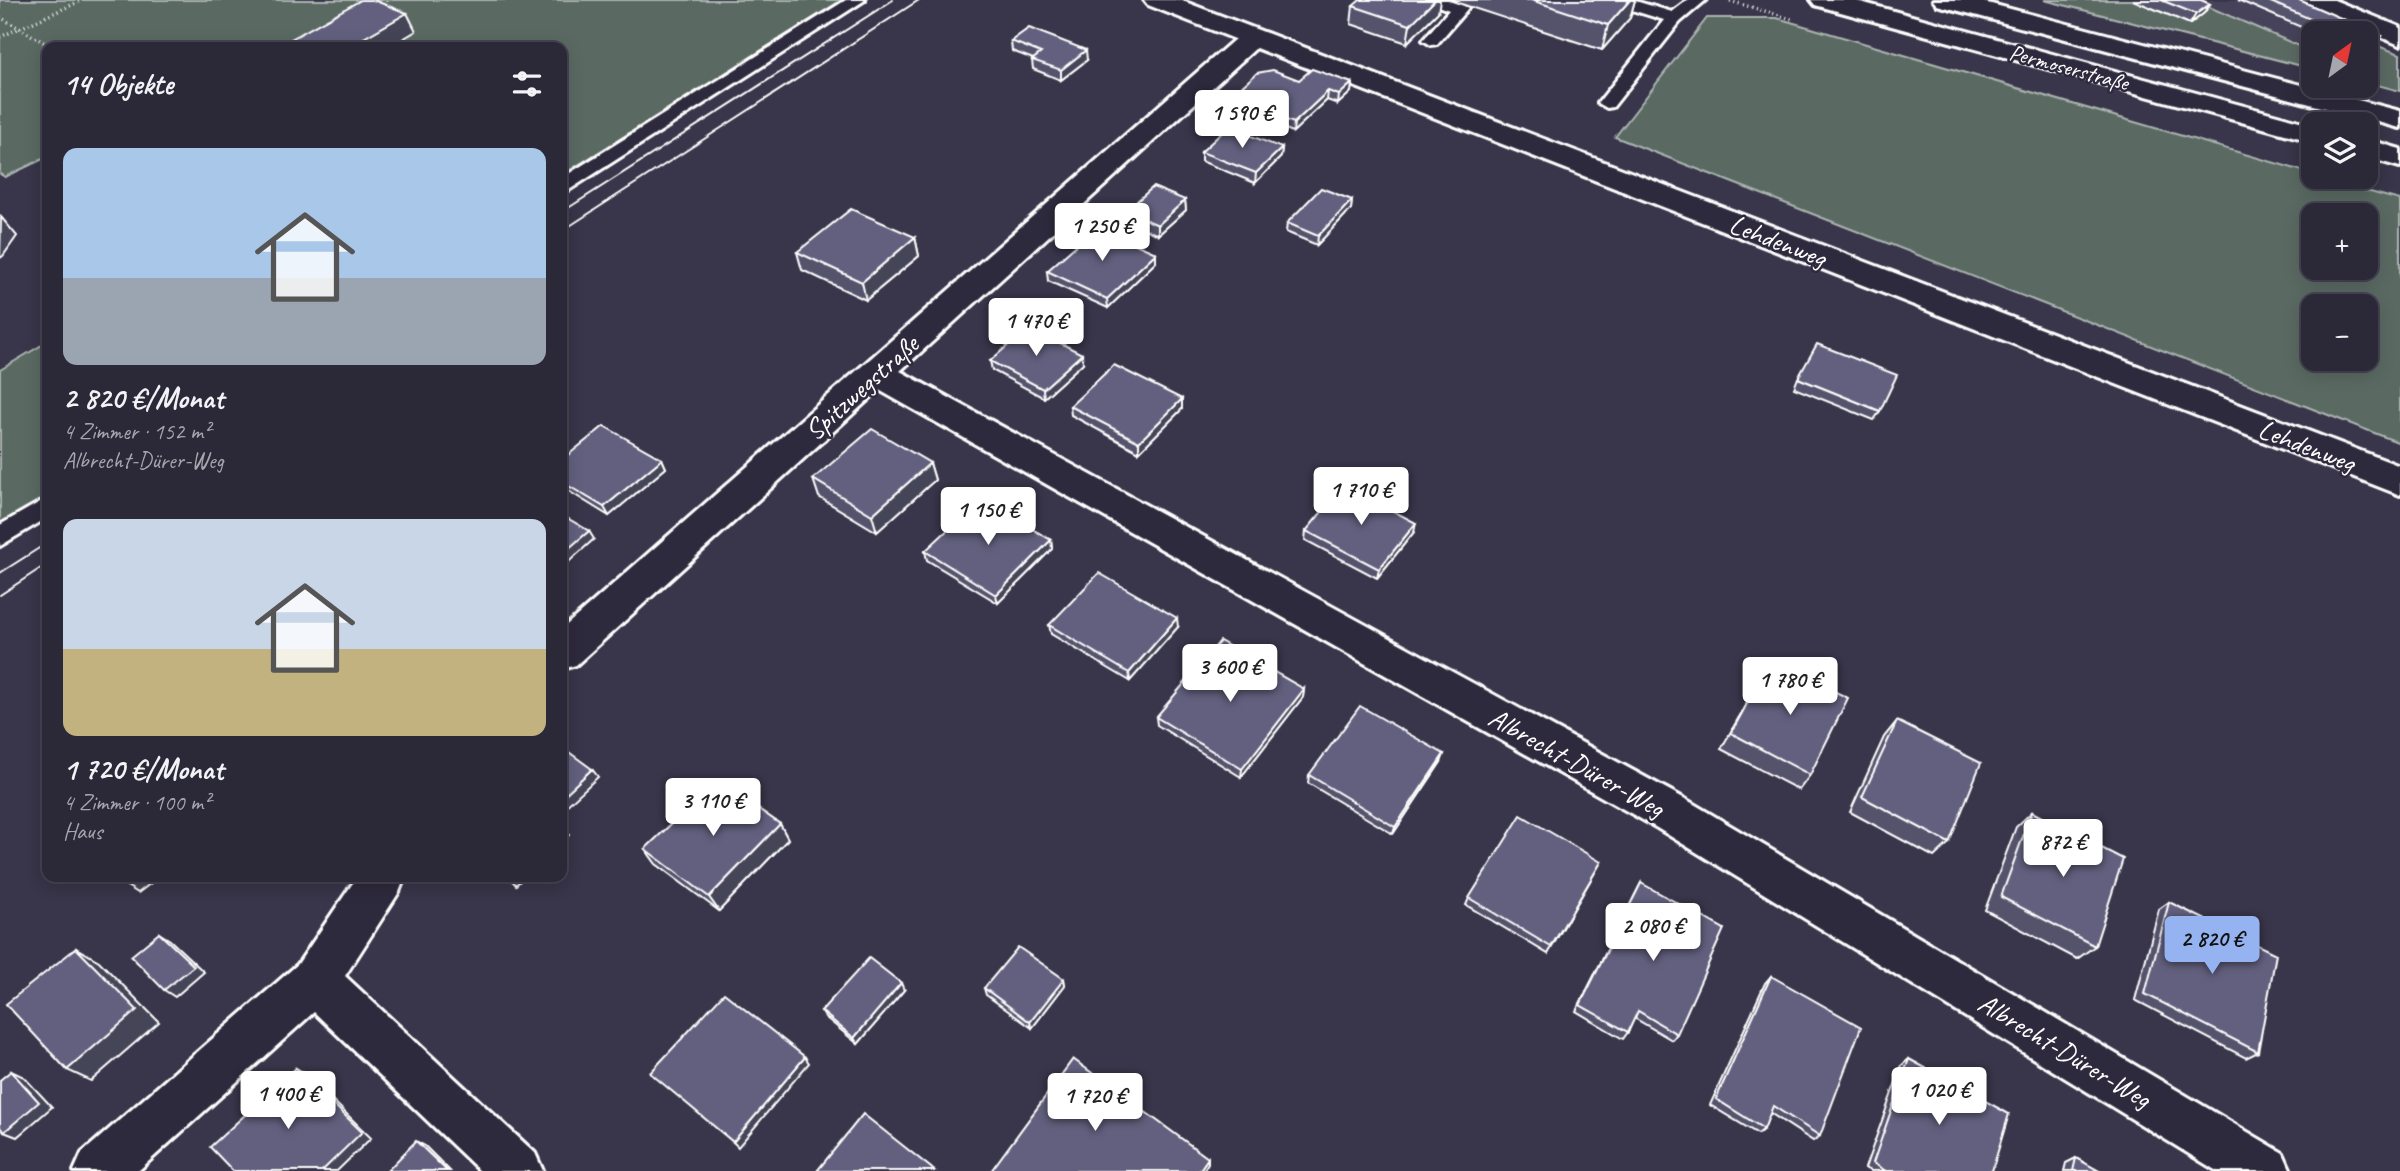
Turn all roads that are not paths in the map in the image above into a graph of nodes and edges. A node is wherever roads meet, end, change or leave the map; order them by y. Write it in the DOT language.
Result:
graph roads {
  1 [pos="857,0"];
  2 [pos="1157,0"];
  3 [pos="1435,0"];
  4 [pos="1615,0"];
  5 [pos="1698,0"];
  6 [pos="1824,0"];
  7 [pos="1946,0"];
  8 [pos="2312,0"];
  9 [pos="1674,18"];
  10 [pos="1253,37"];
  11 [pos="2400,37"];
  12 [pos="1431,40"];
  13 [pos="1607,103"];
  14 [pos="2400,120"];
  15 [pos="2301,130"];
  16 [pos="2378,152"];
  17 [pos="2400,158"];
  18 [pos="567,183"];
  19 [pos="876,373"];
  20 [pos="2400,481"];
  21 [pos="42,510"];
  22 [pos="0,537"];
  23 [pos="567,649"];
  24 [pos="380,882"];
  25 [pos="315,981"];
  26 [pos="100,1171"];
  27 [pos="517,1171"];
  28 [pos="2265,1171"];
  1 -- 18 [label="lane"];
  2 -- 10 [label="street, Lehdenweg"];
  3 -- 12 [label="lane"];
  4 -- 9 [label="lane"];
  5 -- 9 [label="lane"];
  6 -- 15 [label="street, Permoserstraße"];
  7 -- 14 [label="street, Permoserstraße"];
  8 -- 11 [label="street"];
  9 -- 13 [label="lane"];
  10 -- 19 [label="street, Spitzwegstraße"];
  10 -- 20 [label="street, Lehdenweg"];
  16 -- 17 [label="street"];
  19 -- 23 [label="street, Spitzwegstraße"];
  19 -- 28 [label="street, Albrecht-Dürer-Weg"];
  21 -- 22 [label="lane"];
  24 -- 25 [label="street"];
  25 -- 26 [label="street"];
  25 -- 27 [label="street"];
}
